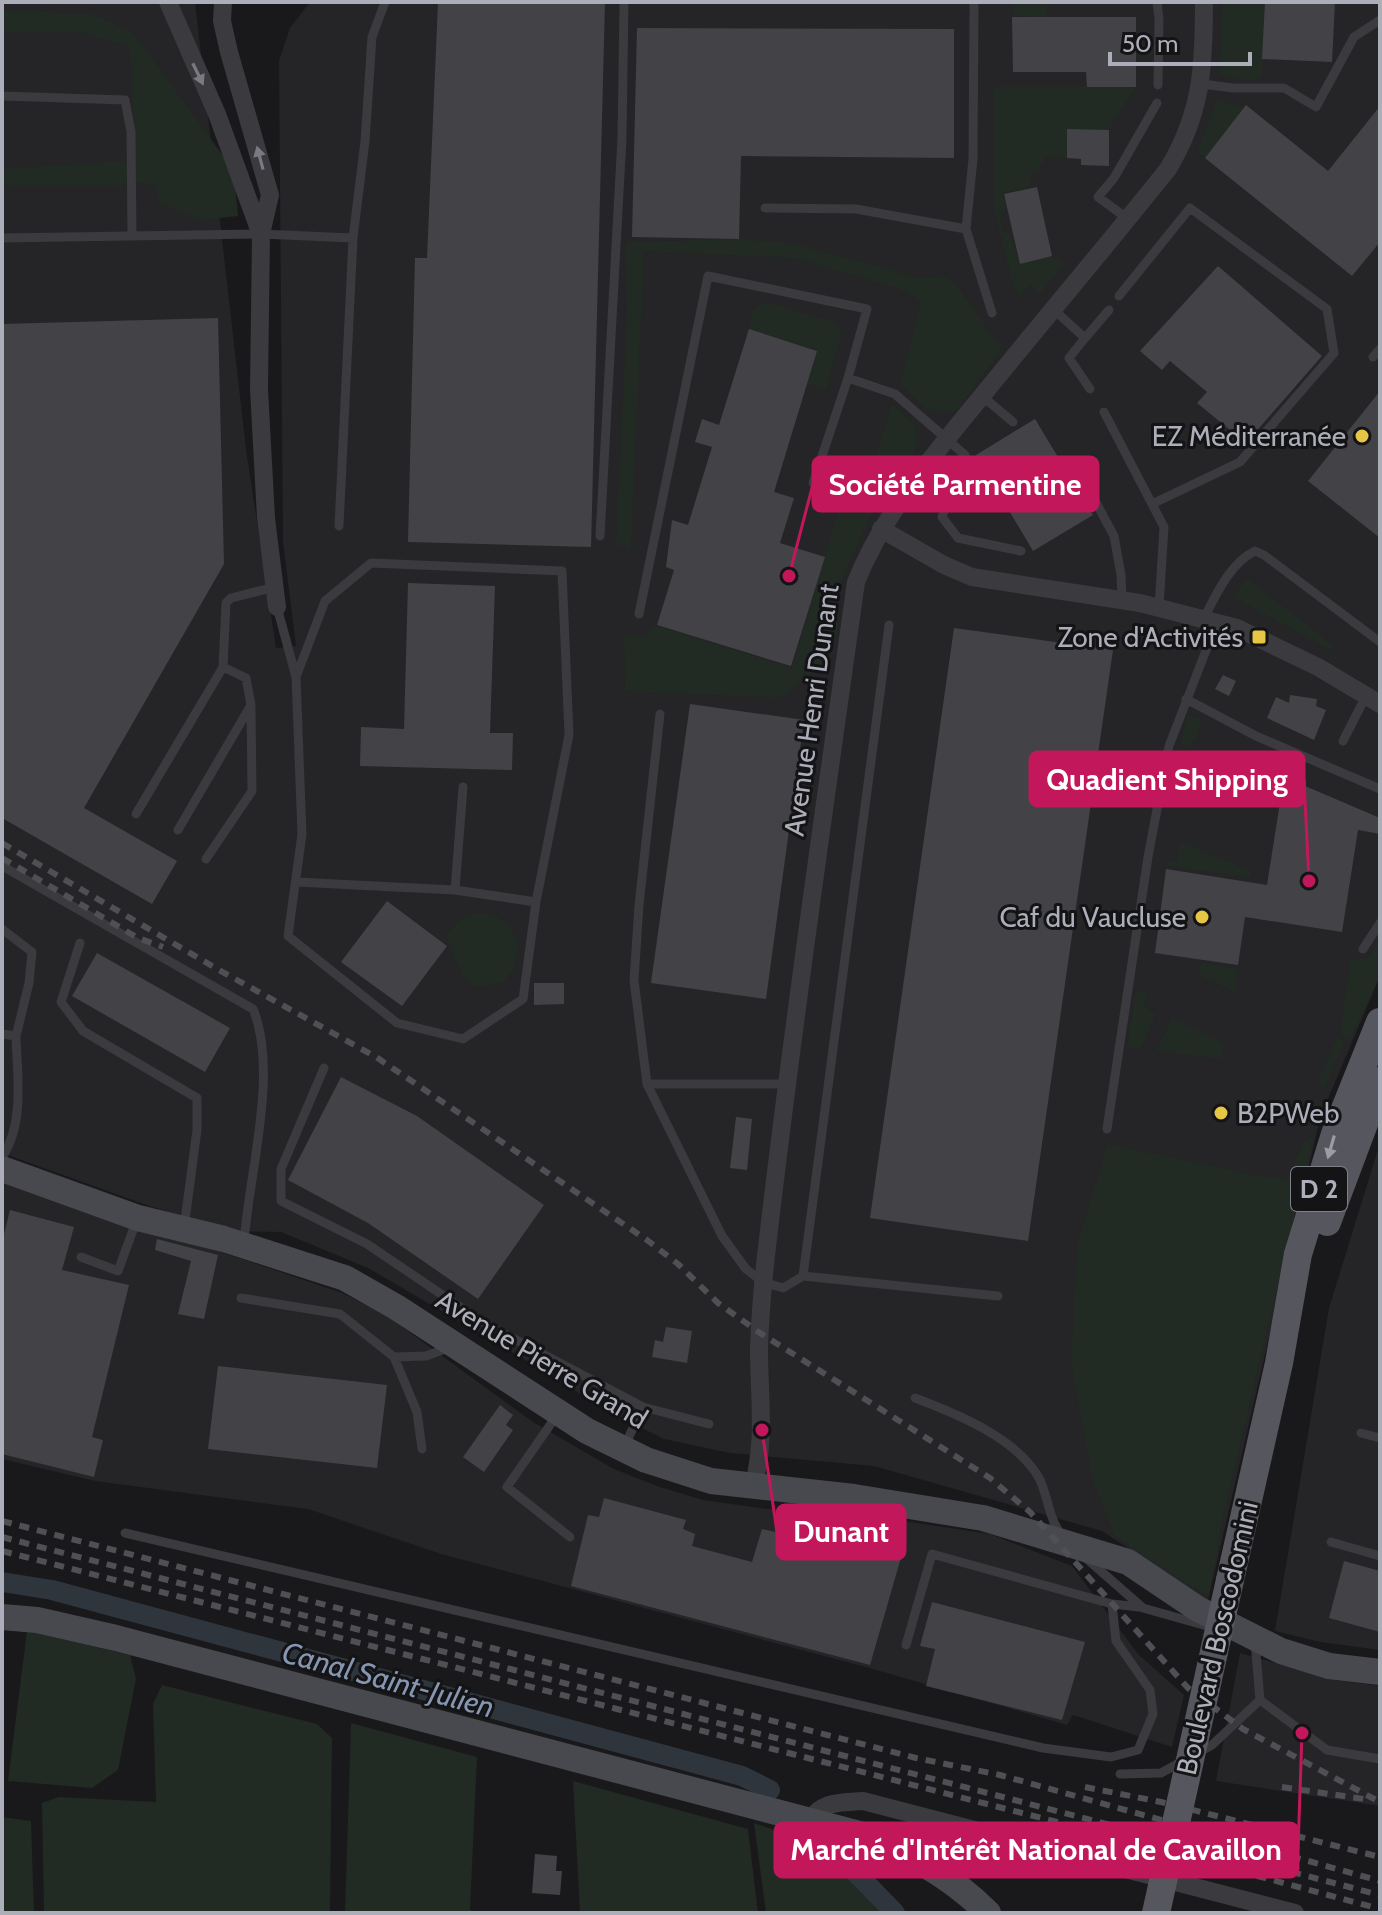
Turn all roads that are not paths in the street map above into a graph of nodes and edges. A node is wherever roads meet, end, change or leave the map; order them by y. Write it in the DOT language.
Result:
graph roads {
  1 [pos="168,2"];
  2 [pos="223,2"];
  3 [pos="385,2"];
  4 [pos="624,2"];
  5 [pos="974,2"];
  6 [pos="1157,2"];
  7 [pos="1204,2"];
  8 [pos="1380,20"];
  9 [pos="1202,84"];
  10 [pos="1158,85"];
  11 [pos="2,96"];
  12 [pos="1157,103"];
  13 [pos="765,208"];
  14 [pos="1128,219"];
  15 [pos="966,229"];
  16 [pos="261,234"];
  17 [pos="132,236"];
  18 [pos="2,238"];
  19 [pos="353,238"];
  20 [pos="1119,296"];
  21 [pos="1053,309"];
  22 [pos="1109,310"];
  23 [pos="992,313"];
  24 [pos="1085,338"];
  25 [pos="848,378"];
  26 [pos="1090,389"];
  27 [pos="982,396"];
  28 [pos="1104,412"];
  29 [pos="1013,422"];
  30 [pos="947,439"];
  31 [pos="1084,480"];
  32 [pos="813,483"];
  33 [pos="1152,504"];
  34 [pos="339,526"];
  35 [pos="881,529"];
  36 [pos="600,536"];
  37 [pos="1021,551"];
  38 [pos="275,587"];
  39 [pos="1122,600"];
  40 [pos="277,607"];
  41 [pos="1159,607"];
  42 [pos="639,614"];
  43 [pos="1210,620"];
  44 [pos="889,625"];
  45 [pos="1380,642"];
  46 [pos="223,667"];
  47 [pos="296,677"];
  48 [pos="1186,699"];
  49 [pos="1373,700"];
  50 [pos="251,705"];
  51 [pos="660,714"];
  52 [pos="1343,741"];
  53 [pos="463,787"];
  54 [pos="1380,789"];
  55 [pos="136,814"];
  56 [pos="178,830"];
  57 [pos="206,859"];
  58 [pos="2,866"];
  59 [pos="296,882"];
  60 [pos="455,890"];
  61 [pos="536,902"];
  62 [pos="1380,923"];
  63 [pos="2,929"];
  64 [pos="80,943"];
  65 [pos="1363,949"];
  66 [pos="1380,1022"];
  67 [pos="2,1034"];
  68 [pos="16,1036"];
  69 [pos="324,1068"];
  70 [pos="1380,1081"];
  71 [pos="647,1084"];
  72 [pos="786,1084"];
  73 [pos="1107,1129"];
  74 [pos="2,1157"];
  75 [pos="2,1169"];
  76 [pos="138,1218"];
  77 [pos="184,1229"];
  78 [pos="234,1242"];
  79 [pos="81,1257"];
  80 [pos="803,1276"];
  81 [pos="763,1282"];
  82 [pos="998,1296"];
  83 [pos="241,1298"];
  84 [pos="455,1346"];
  85 [pos="394,1357"];
  86 [pos="1279,1363"];
  87 [pos="915,1398"];
  88 [pos="643,1407"];
  89 [pos="559,1412"];
  90 [pos="709,1424"];
  91 [pos="1361,1433"];
  92 [pos="1380,1438"];
  93 [pos="623,1448"];
  94 [pos="422,1449"];
  95 [pos="753,1487"];
  96 [pos="125,1533"];
  97 [pos="570,1537"];
  98 [pos="1331,1542"];
  99 [pos="1072,1545"];
  100 [pos="1380,1556"];
  101 [pos="1112,1604"];
  102 [pos="1143,1608"];
  103 [pos="2,1617"];
  104 [pos="1255,1640"];
  105 [pos="906,1645"];
  106 [pos="1380,1672"];
  107 [pos="1260,1700"];
  108 [pos="1380,1759"];
  109 [pos="1120,1774"];
  110 [pos="810,1820"];
  111 [pos="988,1913"];
  112 [pos="1156,1913"];
  113 [pos="1295,1913"];
  1 -- 16 [label="street, one-way"];
  16 -- 2 [label="street, one-way"];
  3 -- 19 [label="lane"];
  4 -- 36 [label="lane"];
  5 -- 15 [label="lane"];
  6 -- 10 [label="lane"];
  7 -- 9 [label="street, Avenue Henri Dunant"];
  8 -- 9 [label="lane"];
  9 -- 14 [label="street, Avenue Henri Dunant"];
  11 -- 17 [label="lane"];
  12 -- 14 [label="lane"];
  13 -- 15 [label="lane"];
  14 -- 21 [label="street, Avenue Henri Dunant"];
  15 -- 23 [label="lane"];
  16 -- 17 [label="lane"];
  16 -- 19 [label="lane"];
  16 -- 38 [label="street"];
  17 -- 18 [label="lane"];
  19 -- 34 [label="lane"];
  20 -- 33 [label="lane"];
  21 -- 24 [label="lane"];
  21 -- 27 [label="street, Avenue Henri Dunant"];
  22 -- 24 [label="lane"];
  24 -- 26 [label="lane"];
  25 -- 30 [label="lane"];
  25 -- 32 [label="lane"];
  25 -- 42 [label="lane"];
  27 -- 29 [label="lane"];
  27 -- 30 [label="street, Avenue Henri Dunant"];
  28 -- 33 [label="lane"];
  30 -- 35 [label="street, Avenue Henri Dunant"];
  30 -- 37 [label="lane"];
  31 -- 39 [label="lane"];
  33 -- 41 [label="lane"];
  35 -- 39 [label="street"];
  35 -- 72 [label="street, Avenue Henri Dunant"];
  38 -- 40 [label="street"];
  38 -- 46 [label="lane"];
  39 -- 41 [label="street"];
  40 -- 47 [label="lane"];
  41 -- 43 [label="street"];
  43 -- 45 [label="lane"];
  43 -- 48 [label="lane"];
  43 -- 49 [label="street"];
  44 -- 80 [label="lane"];
  46 -- 50 [label="lane"];
  46 -- 55 [label="lane"];
  47 -- 59 [label="lane"];
  47 -- 61 [label="lane"];
  48 -- 54 [label="lane"];
  48 -- 73 [label="lane"];
  49 -- 52 [label="lane"];
  50 -- 56 [label="lane"];
  50 -- 57 [label="lane"];
  51 -- 71 [label="lane"];
  53 -- 60 [label="lane"];
  58 -- 78 [label="lane"];
  59 -- 60 [label="lane"];
  59 -- 61 [label="lane"];
  60 -- 61 [label="lane"];
  62 -- 65 [label="lane"];
  63 -- 68 [label="lane"];
  64 -- 77 [label="lane"];
  66 -- 86 [label="main road, Boulevard Boscodomini / D 2, one-way"];
  67 -- 68 [label="lane"];
  68 -- 74 [label="lane"];
  69 -- 88 [label="lane"];
  70 -- 86 [label="main road, Boulevard Boscodomini / D 2"];
  71 -- 72 [label="lane"];
  71 -- 81 [label="lane"];
  72 -- 81 [label="street, Avenue Henri Dunant"];
  75 -- 76 [label="street, Avenue Pierre Grand"];
  76 -- 77 [label="street, Avenue Pierre Grand"];
  76 -- 79 [label="lane"];
  77 -- 78 [label="street, Avenue Pierre Grand"];
  78 -- 84 [label="street, Avenue Pierre Grand"];
  80 -- 81 [label="lane"];
  80 -- 82 [label="lane"];
  81 -- 95 [label="street, Avenue Henri Dunant"];
  83 -- 85 [label="lane"];
  84 -- 85 [label="lane"];
  84 -- 89 [label="street, Avenue Pierre Grand"];
  85 -- 94 [label="lane"];
  86 -- 112 [label="main road, Boulevard Boscodomini / D 2, bridge"];
  87 -- 99 [label="lane"];
  88 -- 90 [label="lane"];
  88 -- 93 [label="lane"];
  89 -- 93 [label="street, Avenue Pierre Grand"];
  89 -- 97 [label="lane"];
  91 -- 92 [label="lane"];
  93 -- 95 [label="street, Avenue Pierre Grand"];
  95 -- 99 [label="street, Avenue Pierre Grand"];
  96 -- 101 [label="lane"];
  98 -- 100 [label="lane"];
  99 -- 102 [label="lane"];
  99 -- 104 [label="street, Avenue Pierre Grand"];
  101 -- 102 [label="lane"];
  101 -- 105 [label="lane"];
  102 -- 104 [label="lane"];
  103 -- 110 [label="street"];
  104 -- 106 [label="street, Avenue Pierre Grand"];
  104 -- 107 [label="lane"];
  107 -- 108 [label="lane"];
  107 -- 109 [label="lane"];
  110 -- 111 [label="street"];
  110 -- 113 [label="street"];
}
